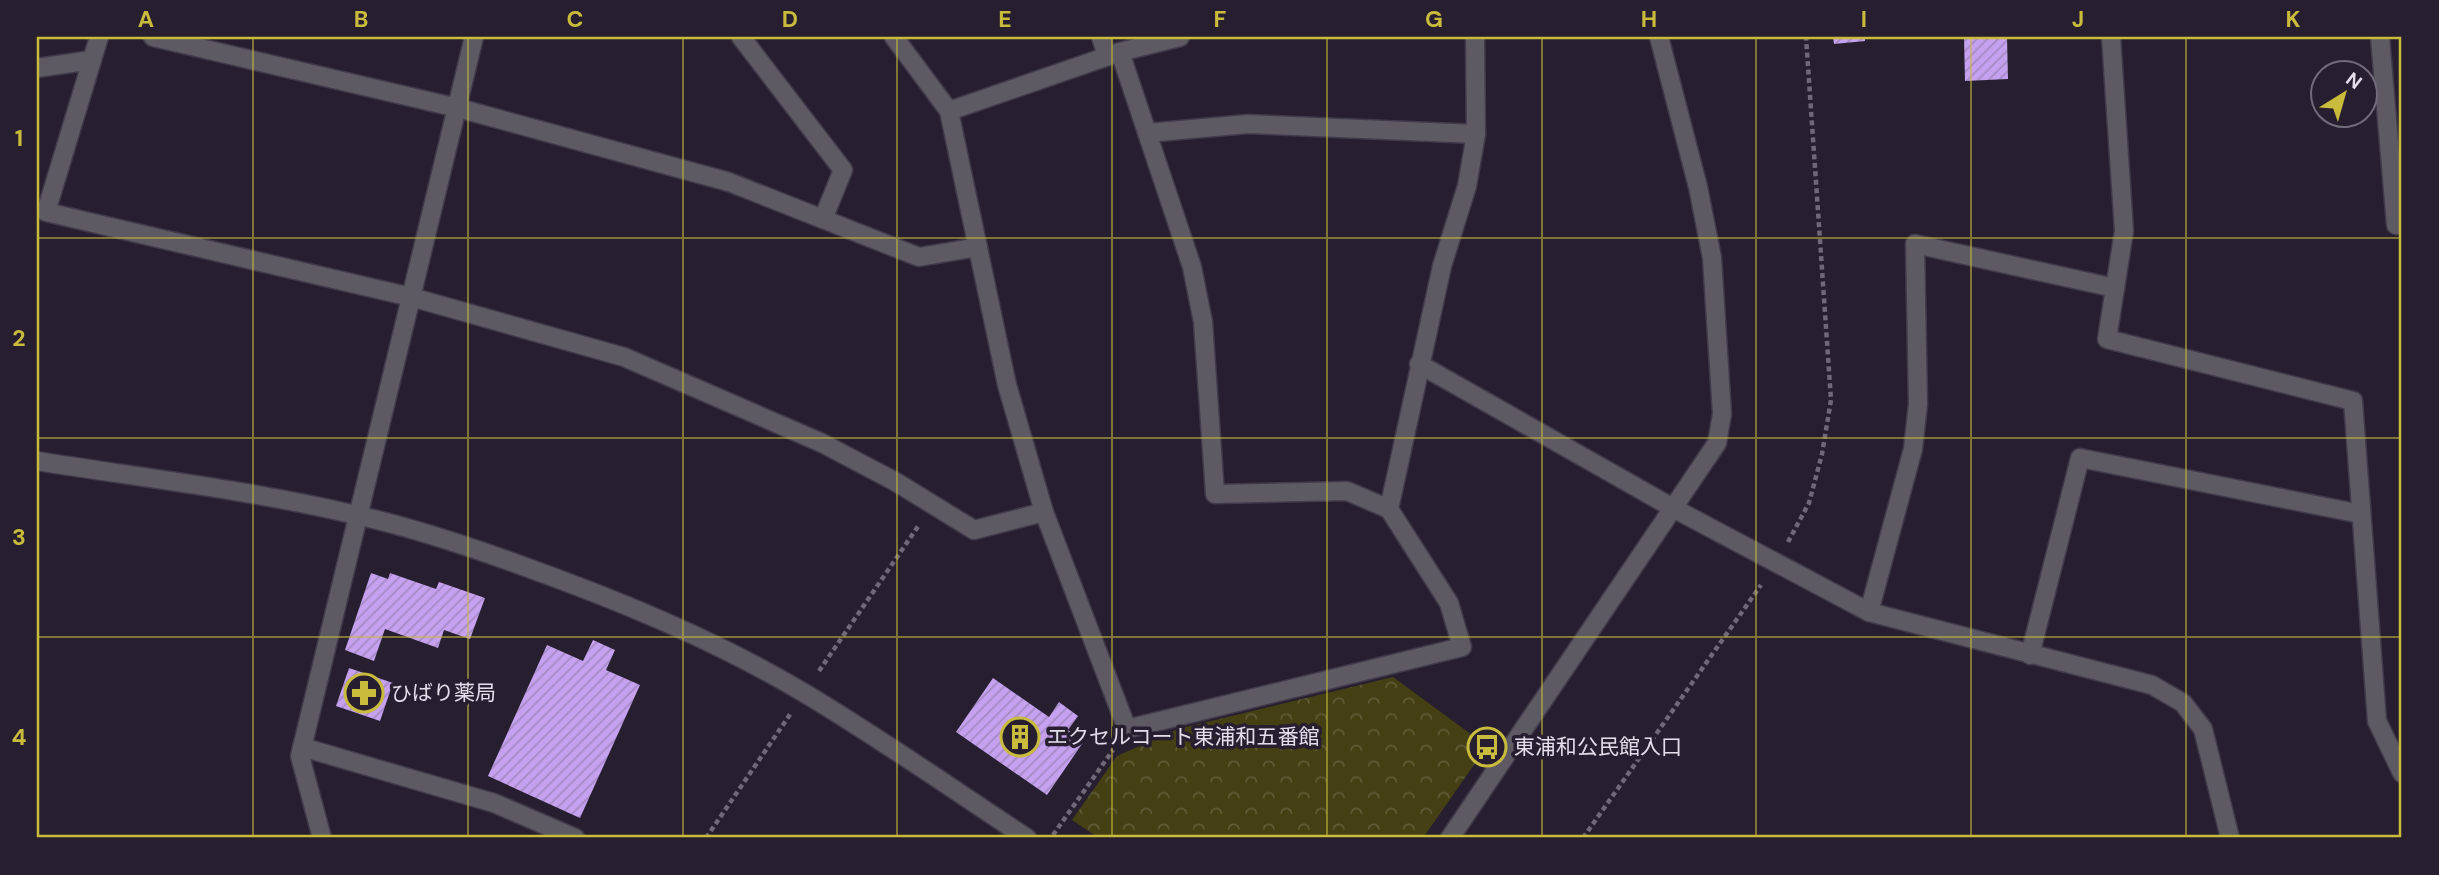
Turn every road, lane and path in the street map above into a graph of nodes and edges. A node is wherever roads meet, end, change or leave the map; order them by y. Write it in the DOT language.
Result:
graph roads {
  1 [pos="99,37"];
  2 [pos="153,37"];
  3 [pos="474,37"];
  4 [pos="741,37"];
  5 [pos="894,37"];
  6 [pos="1101,37"];
  7 [pos="1180,37"];
  8 [pos="1475,37"];
  9 [pos="1659,37"];
  10 [pos="1806,37"];
  11 [pos="2111,37"];
  12 [pos="2380,37"];
  13 [pos="1114,54"];
  14 [pos="92,60"];
  15 [pos="37,68"];
  16 [pos="458,108"];
  17 [pos="949,111"];
  18 [pos="1147,132"];
  19 [pos="1476,134"];
  20 [pos="823,219"];
  21 [pos="2396,225"];
  22 [pos="978,247"];
  23 [pos="2116,288"];
  24 [pos="411,297"];
  25 [pos="1419,364"];
  26 [pos="37,461"];
  27 [pos="1673,508"];
  28 [pos="1389,509"];
  29 [pos="1044,512"];
  30 [pos="2361,514"];
  31 [pos="357,515"];
  32 [pos="1777,563"];
  33 [pos="1869,612"];
  34 [pos="2030,655"];
  35 [pos="1127,729"];
  36 [pos="302,747"];
  37 [pos="2402,773"];
  38 [pos="322,838"];
  39 [pos="575,838"];
  40 [pos="1027,838"];
  41 [pos="1051,838"];
  42 [pos="1450,838"];
  43 [pos="1583,838"];
  44 [pos="2230,838"];
  1 -- 14 [label="street"];
  2 -- 16 [label="street"];
  3 -- 16 [label="street"];
  4 -- 20 [label="street"];
  5 -- 17 [label="street"];
  6 -- 13 [label="street"];
  7 -- 13 [label="street"];
  8 -- 19 [label="street"];
  9 -- 27 [label="street"];
  10 -- 32 [label="path"];
  11 -- 23 [label="street"];
  12 -- 21 [label="street"];
  13 -- 17 [label="street"];
  13 -- 18 [label="street"];
  14 -- 15 [label="street"];
  14 -- 24 [label="street"];
  16 -- 20 [label="street"];
  16 -- 24 [label="street"];
  17 -- 22 [label="street"];
  18 -- 19 [label="street"];
  18 -- 28 [label="street"];
  19 -- 25 [label="street"];
  20 -- 22 [label="street"];
  22 -- 29 [label="street"];
  23 -- 30 [label="street"];
  23 -- 33 [label="street"];
  24 -- 29 [label="street"];
  24 -- 31 [label="street"];
  25 -- 27 [label="street"];
  25 -- 28 [label="street"];
  26 -- 31 [label="street"];
  27 -- 32 [label="street"];
  27 -- 42 [label="street"];
  28 -- 35 [label="street"];
  29 -- 35 [label="street"];
  30 -- 34 [label="street"];
  30 -- 37 [label="street"];
  31 -- 36 [label="street"];
  31 -- 40 [label="street"];
  32 -- 33 [label="street"];
  32 -- 43 [label="path"];
  33 -- 34 [label="street"];
  34 -- 44 [label="street"];
  35 -- 41 [label="path"];
  36 -- 38 [label="street"];
  36 -- 39 [label="street"];
}
